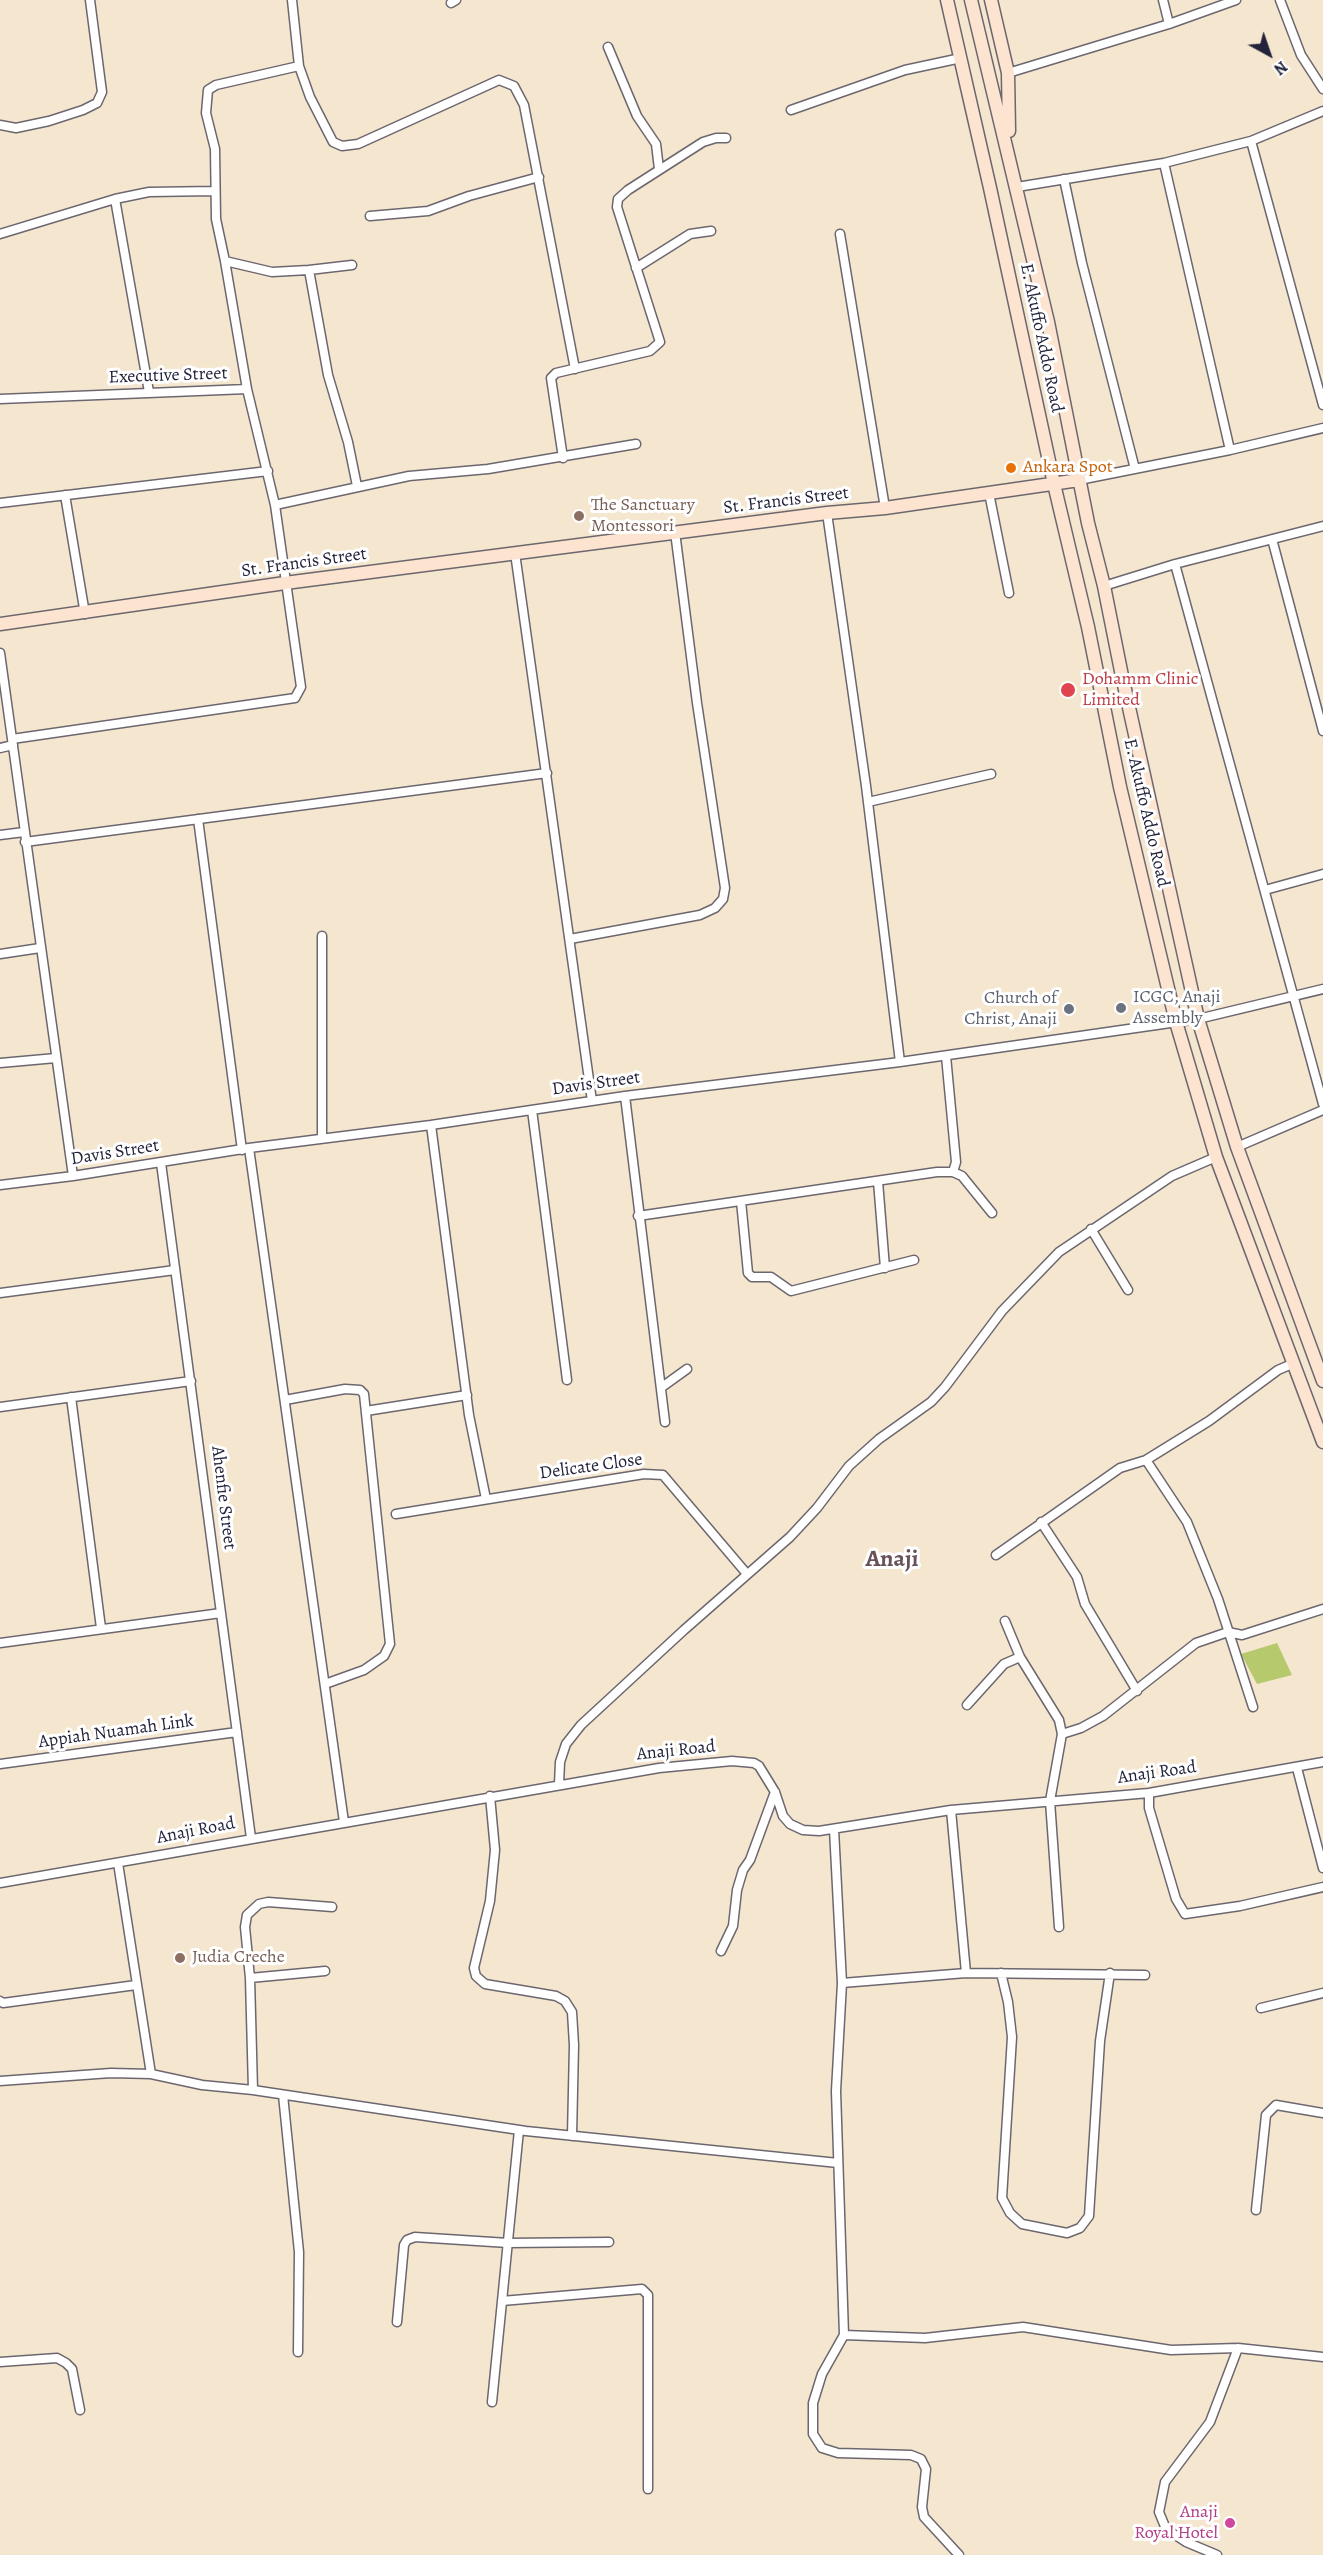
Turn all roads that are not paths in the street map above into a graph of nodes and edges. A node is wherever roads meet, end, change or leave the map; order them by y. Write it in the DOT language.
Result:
graph roads {
  1 [pos="90,0"];
  2 [pos="292,0"];
  3 [pos="947,0"];
  4 [pos="971,0"];
  5 [pos="991,0"];
  6 [pos="1163,0"];
  7 [pos="1236,0"];
  8 [pos="1280,0"];
  9 [pos="1169,24"];
  10 [pos="608,47"];
  11 [pos="961,58"];
  12 [pos="299,66"];
  13 [pos="1008,73"];
  14 [pos="1323,89"];
  15 [pos="791,110"];
  16 [pos="1323,111"];
  17 [pos="0,125"];
  18 [pos="726,138"];
  19 [pos="1251,141"];
  20 [pos="1009,153"];
  21 [pos="1164,163"];
  22 [pos="660,169"];
  23 [pos="538,177"];
  24 [pos="1064,179"];
  25 [pos="1017,187"];
  26 [pos="214,191"];
  27 [pos="115,199"];
  28 [pos="370,216"];
  29 [pos="711,231"];
  30 [pos="0,234"];
  31 [pos="840,234"];
  32 [pos="225,261"];
  33 [pos="352,265"];
  34 [pos="636,268"];
  35 [pos="309,270"];
  36 [pos="575,369"];
  37 [pos="247,389"];
  38 [pos="149,392"];
  39 [pos="0,399"];
  40 [pos="1323,405"];
  41 [pos="1323,428"];
  42 [pos="636,444"];
  43 [pos="1230,450"];
  44 [pos="562,458"];
  45 [pos="1136,469"];
  46 [pos="268,471"];
  47 [pos="1079,480"];
  48 [pos="1054,484"];
  49 [pos="357,486"];
  50 [pos="989,493"];
  51 [pos="65,495"];
  52 [pos="0,503"];
  53 [pos="275,505"];
  54 [pos="885,508"];
  55 [pos="827,513"];
  56 [pos="1323,526"];
  57 [pos="675,532"];
  58 [pos="1272,539"];
  59 [pos="515,553"];
  60 [pos="1175,564"];
  61 [pos="285,583"];
  62 [pos="1104,586"];
  63 [pos="1009,593"];
  64 [pos="85,614"];
  65 [pos="0,624"];
  66 [pos="0,653"];
  67 [pos="1323,731"];
  68 [pos="13,742"];
  69 [pos="0,748"];
  70 [pos="547,773"];
  71 [pos="990,774"];
  72 [pos="868,802"];
  73 [pos="198,819"];
  74 [pos="24,832"];
  75 [pos="0,835"];
  76 [pos="25,842"];
  77 [pos="1323,874"];
  78 [pos="1265,890"];
  79 [pos="322,936"];
  80 [pos="570,939"];
  81 [pos="40,948"];
  82 [pos="0,954"];
  83 [pos="1323,989"];
  84 [pos="1294,998"];
  85 [pos="1198,1018"];
  86 [pos="1176,1022"];
  87 [pos="946,1056"];
  88 [pos="56,1058"];
  89 [pos="900,1062"];
  90 [pos="0,1063"];
  91 [pos="625,1096"];
  92 [pos="592,1101"];
  93 [pos="1323,1104"];
  94 [pos="532,1110"];
  95 [pos="1323,1110"];
  96 [pos="431,1125"];
  97 [pos="322,1138"];
  98 [pos="1237,1147"];
  99 [pos="245,1149"];
  100 [pos="1216,1157"];
  101 [pos="161,1163"];
  102 [pos="953,1172"];
  103 [pos="73,1176"];
  104 [pos="878,1181"];
  105 [pos="0,1185"];
  106 [pos="741,1201"];
  107 [pos="992,1213"];
  108 [pos="638,1216"];
  109 [pos="1091,1229"];
  110 [pos="914,1260"];
  111 [pos="885,1268"];
  112 [pos="175,1270"];
  113 [pos="1128,1290"];
  114 [pos="0,1293"];
  115 [pos="1319,1354"];
  116 [pos="1292,1364"];
  117 [pos="687,1369"];
  118 [pos="567,1380"];
  119 [pos="191,1381"];
  120 [pos="1323,1382"];
  121 [pos="662,1388"];
  122 [pos="467,1395"];
  123 [pos="71,1397"];
  124 [pos="285,1400"];
  125 [pos="0,1407"];
  126 [pos="366,1411"];
  127 [pos="665,1422"];
  128 [pos="1323,1443"];
  129 [pos="1146,1460"];
  130 [pos="486,1499"];
  131 [pos="396,1514"];
  132 [pos="1041,1522"];
  133 [pos="996,1555"];
  134 [pos="747,1574"];
  135 [pos="1323,1609"];
  136 [pos="221,1613"];
  137 [pos="1005,1621"];
  138 [pos="101,1628"];
  139 [pos="1228,1632"];
  140 [pos="0,1643"];
  141 [pos="1020,1657"];
  142 [pos="325,1684"];
  143 [pos="1137,1691"];
  144 [pos="967,1705"];
  145 [pos="1253,1707"];
  146 [pos="237,1732"];
  147 [pos="1062,1734"];
  148 [pos="1323,1762"];
  149 [pos="0,1764"];
  150 [pos="1296,1768"];
  151 [pos="559,1784"];
  152 [pos="775,1792"];
  153 [pos="1149,1793"];
  154 [pos="490,1796"];
  155 [pos="1050,1801"];
  156 [pos="951,1810"];
  157 [pos="344,1822"];
  158 [pos="834,1829"];
  159 [pos="250,1838"];
  160 [pos="118,1863"];
  161 [pos="1323,1868"];
  162 [pos="0,1883"];
  163 [pos="1323,1887"];
  164 [pos="332,1907"];
  165 [pos="1059,1927"];
  166 [pos="721,1951"];
  167 [pos="325,1971"];
  168 [pos="966,1973"];
  169 [pos="1001,1973"];
  170 [pos="1110,1973"];
  171 [pos="1145,1975"];
  172 [pos="250,1978"];
  173 [pos="842,1983"];
  174 [pos="136,1985"];
  175 [pos="1323,1993"];
  176 [pos="0,2001"];
  177 [pos="1261,2008"];
  178 [pos="151,2074"];
  179 [pos="0,2081"];
  180 [pos="253,2090"];
  181 [pos="283,2095"];
  182 [pos="1323,2113"];
  183 [pos="519,2130"];
  184 [pos="572,2136"];
  185 [pos="838,2163"];
  186 [pos="1256,2210"];
  187 [pos="609,2242"];
  188 [pos="508,2243"];
  189 [pos="502,2301"];
  190 [pos="397,2322"];
  191 [pos="844,2335"];
  192 [pos="1238,2348"];
  193 [pos="298,2352"];
  194 [pos="1323,2357"];
  195 [pos="0,2362"];
  196 [pos="492,2402"];
  197 [pos="80,2410"];
  198 [pos="648,2489"];
  199 [pos="958,2555"];
  200 [pos="1217,2555"];
  1 -- 17 [label="street"];
  2 -- 12 [label="street"];
  3 -- 11 [label="main road, E. Akuffo Addo Road"];
  4 -- 20 [label="main road, E. Akuffo Addo Road"];
  5 -- 13 [label="main road"];
  6 -- 9 [label="street"];
  7 -- 9 [label="street"];
  8 -- 14 [label="street"];
  9 -- 13 [label="street"];
  10 -- 22 [label="street"];
  11 -- 15 [label="street"];
  11 -- 48 [label="main road, E. Akuffo Addo Road"];
  12 -- 23 [label="street"];
  12 -- 26 [label="street"];
  13 -- 20 [label="main road"];
  16 -- 19 [label="street"];
  18 -- 22 [label="street"];
  19 -- 21 [label="street"];
  19 -- 40 [label="street"];
  20 -- 25 [label="main road, E. Akuffo Addo Road"];
  21 -- 24 [label="street"];
  21 -- 43 [label="street"];
  22 -- 34 [label="street"];
  23 -- 28 [label="street"];
  23 -- 36 [label="street"];
  24 -- 25 [label="street"];
  24 -- 45 [label="street"];
  25 -- 47 [label="main road, E. Akuffo Addo Road"];
  26 -- 27 [label="street"];
  26 -- 32 [label="street"];
  27 -- 30 [label="street"];
  27 -- 38 [label="street"];
  29 -- 34 [label="street"];
  31 -- 54 [label="street"];
  32 -- 35 [label="street"];
  32 -- 37 [label="street"];
  33 -- 35 [label="street"];
  34 -- 36 [label="street"];
  35 -- 49 [label="street"];
  36 -- 44 [label="street"];
  37 -- 38 [label="street, Executive Street"];
  37 -- 46 [label="street, Executive Street"];
  38 -- 39 [label="street, Executive Street"];
  41 -- 43 [label="street, St. Francis Street"];
  42 -- 44 [label="street"];
  43 -- 45 [label="street, St. Francis Street"];
  44 -- 49 [label="street"];
  45 -- 47 [label="street, St. Francis Street"];
  46 -- 51 [label="street"];
  46 -- 53 [label="street, Executive Street"];
  47 -- 48 [label="main road, St. Francis Street"];
  47 -- 62 [label="main road, E. Akuffo Addo Road"];
  48 -- 50 [label="main road, St. Francis Street"];
  48 -- 86 [label="main road, E. Akuffo Addo Road"];
  49 -- 53 [label="street"];
  50 -- 54 [label="main road, St. Francis Street"];
  50 -- 63 [label="street"];
  51 -- 52 [label="street"];
  51 -- 64 [label="street"];
  53 -- 61 [label="street, Executive Street"];
  54 -- 55 [label="main road, St. Francis Street"];
  55 -- 57 [label="main road, St. Francis Street"];
  55 -- 72 [label="street"];
  56 -- 58 [label="street"];
  57 -- 59 [label="main road, St. Francis Street"];
  57 -- 80 [label="street"];
  58 -- 60 [label="street"];
  58 -- 67 [label="street"];
  59 -- 61 [label="main road, St. Francis Street"];
  59 -- 70 [label="street"];
  60 -- 62 [label="street"];
  60 -- 78 [label="street"];
  61 -- 64 [label="main road, St. Francis Street"];
  61 -- 68 [label="street, Executive Street"];
  62 -- 85 [label="main road, E. Akuffo Addo Road"];
  64 -- 65 [label="main road, St. Francis Street"];
  66 -- 68 [label="street"];
  68 -- 69 [label="street"];
  68 -- 74 [label="street"];
  70 -- 73 [label="street"];
  70 -- 80 [label="street"];
  71 -- 72 [label="street"];
  72 -- 89 [label="street"];
  73 -- 76 [label="street"];
  73 -- 99 [label="street"];
  74 -- 75 [label="street"];
  74 -- 76 [label="street"];
  76 -- 81 [label="street"];
  77 -- 78 [label="street"];
  78 -- 84 [label="street"];
  79 -- 97 [label="street"];
  80 -- 92 [label="street"];
  81 -- 82 [label="street"];
  81 -- 88 [label="street"];
  83 -- 84 [label="street, Davis Street"];
  84 -- 85 [label="street, Davis Street"];
  84 -- 93 [label="street"];
  85 -- 86 [label="street, Davis Street"];
  85 -- 98 [label="main road, E. Akuffo Addo Road"];
  86 -- 87 [label="street, Davis Street"];
  86 -- 100 [label="main road, E. Akuffo Addo Road"];
  87 -- 89 [label="street, Davis Street"];
  87 -- 102 [label="street"];
  88 -- 90 [label="street"];
  88 -- 103 [label="street"];
  89 -- 91 [label="street, Davis Street"];
  91 -- 92 [label="street, Davis Street"];
  91 -- 108 [label="street"];
  92 -- 94 [label="street, Davis Street"];
  94 -- 96 [label="street, Davis Street"];
  94 -- 118 [label="street"];
  95 -- 98 [label="street"];
  96 -- 97 [label="street, Davis Street"];
  96 -- 122 [label="street"];
  97 -- 99 [label="street, Davis Street"];
  98 -- 115 [label="main road, E. Akuffo Addo Road"];
  99 -- 101 [label="street, Davis Street"];
  99 -- 124 [label="street"];
  100 -- 109 [label="street"];
  100 -- 116 [label="main road, E. Akuffo Addo Road"];
  101 -- 103 [label="street, Davis Street"];
  101 -- 112 [label="street, Ahenfie Street"];
  102 -- 104 [label="street"];
  102 -- 107 [label="street"];
  103 -- 105 [label="street, Davis Street"];
  104 -- 106 [label="street"];
  104 -- 111 [label="street"];
  106 -- 108 [label="street"];
  106 -- 111 [label="street"];
  108 -- 121 [label="street"];
  109 -- 113 [label="street"];
  109 -- 134 [label="street"];
  110 -- 111 [label="street"];
  112 -- 114 [label="street"];
  112 -- 119 [label="street, Ahenfie Street"];
  115 -- 120 [label="main road, E. Akuffo Addo Road"];
  116 -- 128 [label="main road, E. Akuffo Addo Road"];
  116 -- 129 [label="street"];
  117 -- 121 [label="street"];
  119 -- 123 [label="street"];
  119 -- 136 [label="street, Ahenfie Street"];
  121 -- 127 [label="street"];
  122 -- 126 [label="street"];
  122 -- 130 [label="street"];
  123 -- 125 [label="street"];
  123 -- 138 [label="street"];
  124 -- 126 [label="street"];
  124 -- 142 [label="street"];
  126 -- 142 [label="street"];
  129 -- 132 [label="street"];
  129 -- 139 [label="street"];
  130 -- 131 [label="street, Delicate Close"];
  130 -- 134 [label="street, Delicate Close"];
  132 -- 133 [label="street"];
  132 -- 143 [label="street"];
  134 -- 151 [label="street"];
  135 -- 139 [label="street"];
  136 -- 138 [label="street"];
  136 -- 146 [label="street, Ahenfie Street"];
  137 -- 141 [label="street"];
  138 -- 140 [label="street"];
  139 -- 143 [label="street"];
  139 -- 145 [label="street"];
  141 -- 144 [label="street"];
  141 -- 147 [label="street"];
  142 -- 157 [label="street"];
  143 -- 147 [label="street"];
  146 -- 149 [label="street, Appiah Nuamah Link"];
  146 -- 159 [label="street, Ahenfie Street"];
  147 -- 155 [label="street"];
  148 -- 150 [label="street, Anaji Road"];
  150 -- 153 [label="street, Anaji Road"];
  150 -- 161 [label="street"];
  151 -- 152 [label="street, Anaji Road"];
  151 -- 154 [label="street, Anaji Road"];
  152 -- 158 [label="street, Anaji Road"];
  152 -- 166 [label="street"];
  153 -- 155 [label="street, Anaji Road"];
  153 -- 163 [label="street"];
  154 -- 157 [label="street, Anaji Road"];
  154 -- 184 [label="street"];
  155 -- 156 [label="street, Anaji Road"];
  155 -- 165 [label="street"];
  156 -- 158 [label="street, Anaji Road"];
  156 -- 168 [label="street"];
  157 -- 159 [label="street, Anaji Road"];
  158 -- 173 [label="street"];
  159 -- 160 [label="street, Anaji Road"];
  160 -- 162 [label="street, Anaji Road"];
  160 -- 174 [label="street"];
  164 -- 172 [label="street"];
  167 -- 172 [label="street"];
  168 -- 169 [label="street"];
  168 -- 173 [label="street"];
  169 -- 170 [label="street"];
  169 -- 170 [label="street"];
  170 -- 171 [label="street"];
  172 -- 180 [label="street"];
  173 -- 185 [label="street"];
  174 -- 176 [label="street"];
  174 -- 178 [label="street"];
  175 -- 177 [label="street"];
  178 -- 179 [label="street"];
  178 -- 180 [label="street"];
  180 -- 181 [label="street"];
  181 -- 183 [label="street"];
  181 -- 193 [label="street"];
  182 -- 186 [label="street"];
  183 -- 184 [label="street"];
  183 -- 188 [label="street"];
  184 -- 185 [label="street"];
  185 -- 191 [label="street"];
  187 -- 188 [label="street"];
  188 -- 189 [label="street"];
  188 -- 190 [label="street"];
  189 -- 196 [label="street"];
  189 -- 198 [label="street"];
  191 -- 192 [label="street"];
  191 -- 199 [label="street"];
  192 -- 194 [label="street"];
  192 -- 200 [label="street"];
  195 -- 197 [label="street"];
}
